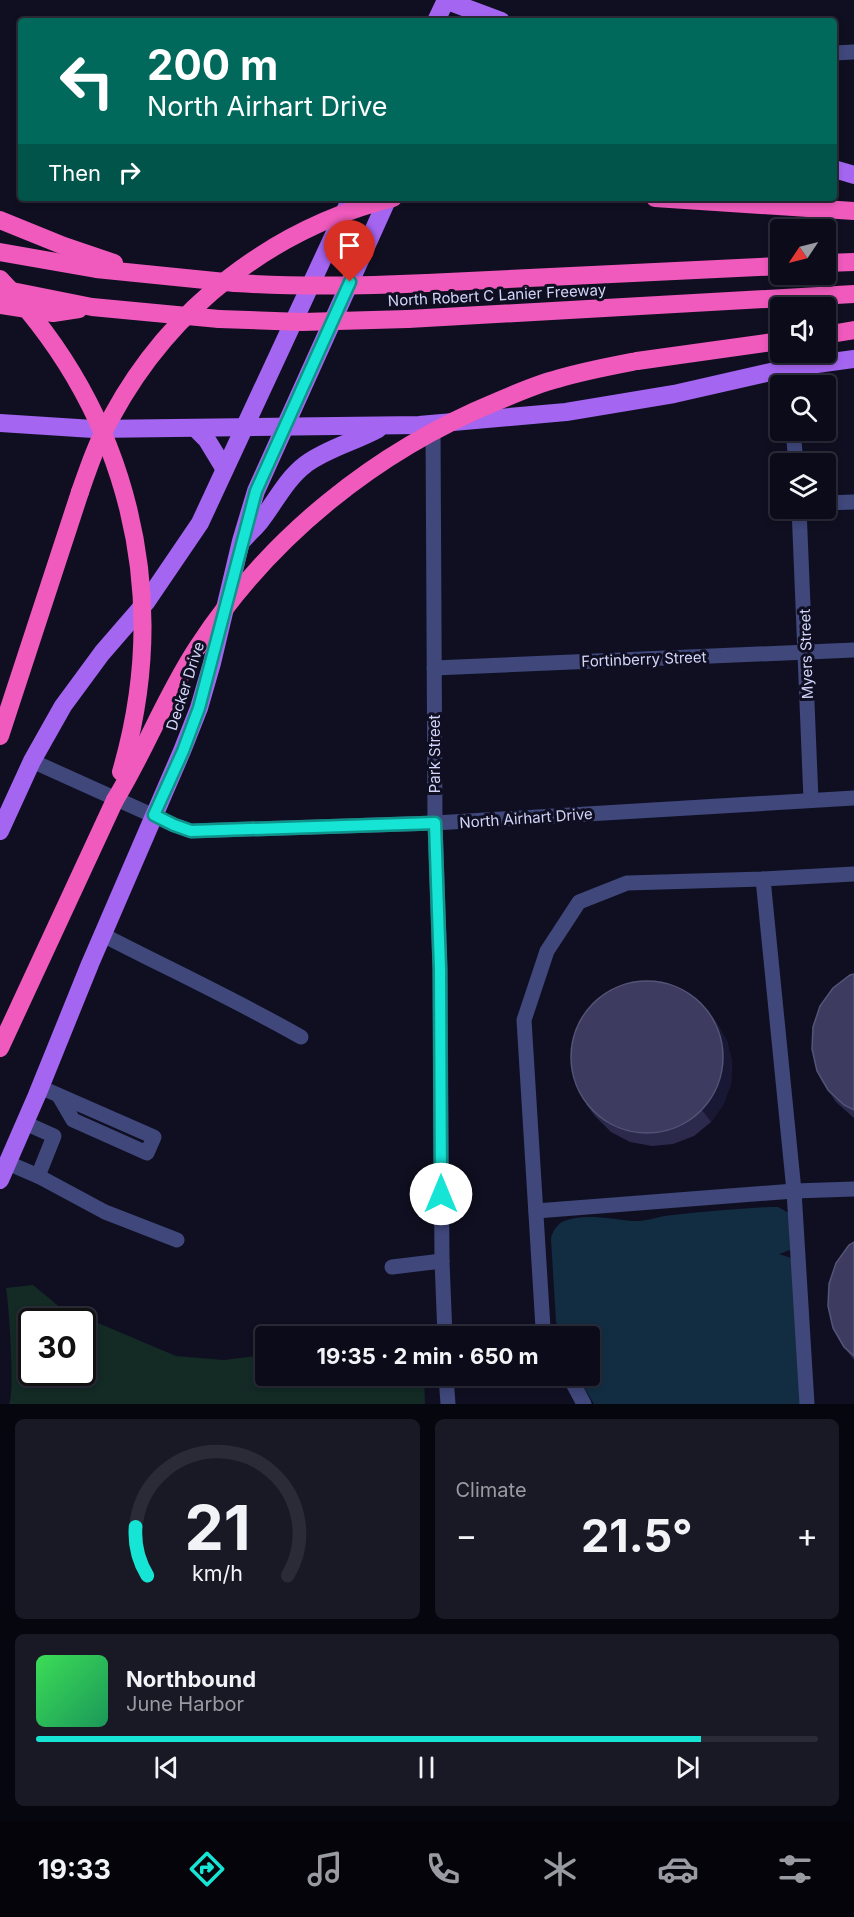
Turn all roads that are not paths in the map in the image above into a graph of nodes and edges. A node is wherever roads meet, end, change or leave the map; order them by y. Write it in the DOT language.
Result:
graph roads {
  1 [pos="446,0"];
  2 [pos="476,11"];
  3 [pos="437,18"];
  4 [pos="494,18"];
  5 [pos="854,52"];
  6 [pos="837,53"];
  7 [pos="837,170"];
  8 [pos="854,175"];
  9 [pos="350,201"];
  10 [pos="384,201"];
  11 [pos="387,201"];
  12 [pos="696,201"];
  13 [pos="854,212"];
  14 [pos="0,220"];
  15 [pos="0,252"];
  16 [pos="854,262"];
  17 [pos="836,263"];
  18 [pos="770,266"];
  19 [pos="165,278"];
  20 [pos="0,279"];
  21 [pos="0,288"];
  22 [pos="854,294"];
  23 [pos="0,305"];
  24 [pos="92,307"];
  25 [pos="854,330"];
  26 [pos="836,332"];
  27 [pos="770,342"];
  28 [pos="854,359"];
  29 [pos="796,375"];
  30 [pos="770,380"];
  31 [pos="0,423"];
  32 [pos="432,424"];
  33 [pos="382,426"];
  34 [pos="243,427"];
  35 [pos="195,428"];
  36 [pos="284,428"];
  37 [pos="224,468"];
  38 [pos="854,502"];
  39 [pos="836,503"];
  40 [pos="800,519"];
  41 [pos="241,541"];
  42 [pos="854,650"];
  43 [pos="806,653"];
  44 [pos="434,668"];
  45 [pos="0,736"];
  46 [pos="32,761"];
  47 [pos="854,798"];
  48 [pos="115,800"];
  49 [pos="811,800"];
  50 [pos="154,815"];
  51 [pos="435,823"];
  52 [pos="0,831"];
  53 [pos="854,874"];
  54 [pos="762,879"];
  55 [pos="103,935"];
  56 [pos="301,1037"];
  57 [pos="0,1048"];
  58 [pos="40,1087"];
  59 [pos="59,1096"];
  60 [pos="25,1123"];
  61 [pos="8,1163"];
  62 [pos="38,1176"];
  63 [pos="0,1180"];
  64 [pos="854,1189"];
  65 [pos="794,1191"];
  66 [pos="536,1211"];
  67 [pos="177,1240"];
  68 [pos="442,1261"];
  69 [pos="392,1267"];
  70 [pos="445,1326"];
  71 [pos="543,1326"];
  72 [pos="446,1386"];
  73 [pos="574,1386"];
  74 [pos="447,1401"];
  75 [pos="463,1404"];
  76 [pos="584,1404"];
  77 [pos="807,1404"];
  1 -- 2 [label="main road"];
  1 -- 3 [label="main road"];
  2 -- 4 [label="main road"];
  5 -- 6 [label="street"];
  7 -- 8 [label="main road"];
  9 -- 34 [label="main road"];
  10 -- 45 [label="highway, bridge"];
  11 -- 36 [label="main road, Decker Drive"];
  12 -- 13 [label="highway"];
  14 -- 19 [label="highway"];
  15 -- 19 [label="highway, North Robert C Lanier Freeway"];
  16 -- 17 [label="highway"];
  18 -- 19 [label="highway, North Robert C Lanier Freeway, bridge"];
  20 -- 48 [label="highway, bridge"];
  21 -- 24 [label="highway, North Robert C Lanier Freeway"];
  22 -- 24 [label="highway, North Robert C Lanier Freeway, bridge"];
  23 -- 24 [label="highway"];
  25 -- 26 [label="highway"];
  27 -- 48 [label="highway, bridge"];
  28 -- 29 [label="main road"];
  30 -- 32 [label="main road"];
  31 -- 35 [label="main road"];
  32 -- 33 [label="main road"];
  32 -- 44 [label="street, Park Street"];
  33 -- 36 [label="main road"];
  33 -- 41 [label="main road"];
  34 -- 35 [label="main road"];
  34 -- 36 [label="main road"];
  34 -- 37 [label="main road"];
  35 -- 37 [label="main road"];
  36 -- 41 [label="main road, Decker Drive"];
  37 -- 46 [label="main road"];
  38 -- 39 [label="street"];
  40 -- 43 [label="street, Myers Street"];
  41 -- 50 [label="main road, Decker Drive"];
  42 -- 43 [label="street, Fortinberry Street"];
  43 -- 44 [label="street, Fortinberry Street"];
  43 -- 49 [label="street, Myers Street"];
  44 -- 51 [label="street, Park Street"];
  46 -- 50 [label="street, North Airhart Drive"];
  46 -- 52 [label="main road"];
  47 -- 49 [label="street, North Airhart Drive"];
  48 -- 57 [label="highway"];
  49 -- 51 [label="street, North Airhart Drive"];
  50 -- 51 [label="street, North Airhart Drive"];
  50 -- 55 [label="main road, Decker Drive"];
  51 -- 68 [label="street, Park Street"];
  53 -- 54 [label="street"];
  54 -- 65 [label="street"];
  54 -- 66 [label="street"];
  55 -- 56 [label="street"];
  55 -- 58 [label="main road, Decker Drive"];
  58 -- 59 [label="street"];
  58 -- 60 [label="main road, Decker Drive"];
  59 -- 59 [label="street"];
  60 -- 61 [label="main road, Decker Drive"];
  60 -- 62 [label="street"];
  61 -- 62 [label="street"];
  61 -- 63 [label="main road, Decker Drive"];
  62 -- 67 [label="street"];
  64 -- 65 [label="street"];
  65 -- 66 [label="street"];
  65 -- 77 [label="street"];
  66 -- 71 [label="street"];
  68 -- 69 [label="street"];
  68 -- 70 [label="street, Park Street"];
  72 -- 74 [label="street"];
  73 -- 76 [label="street"];
  74 -- 75 [label="street"];
}
